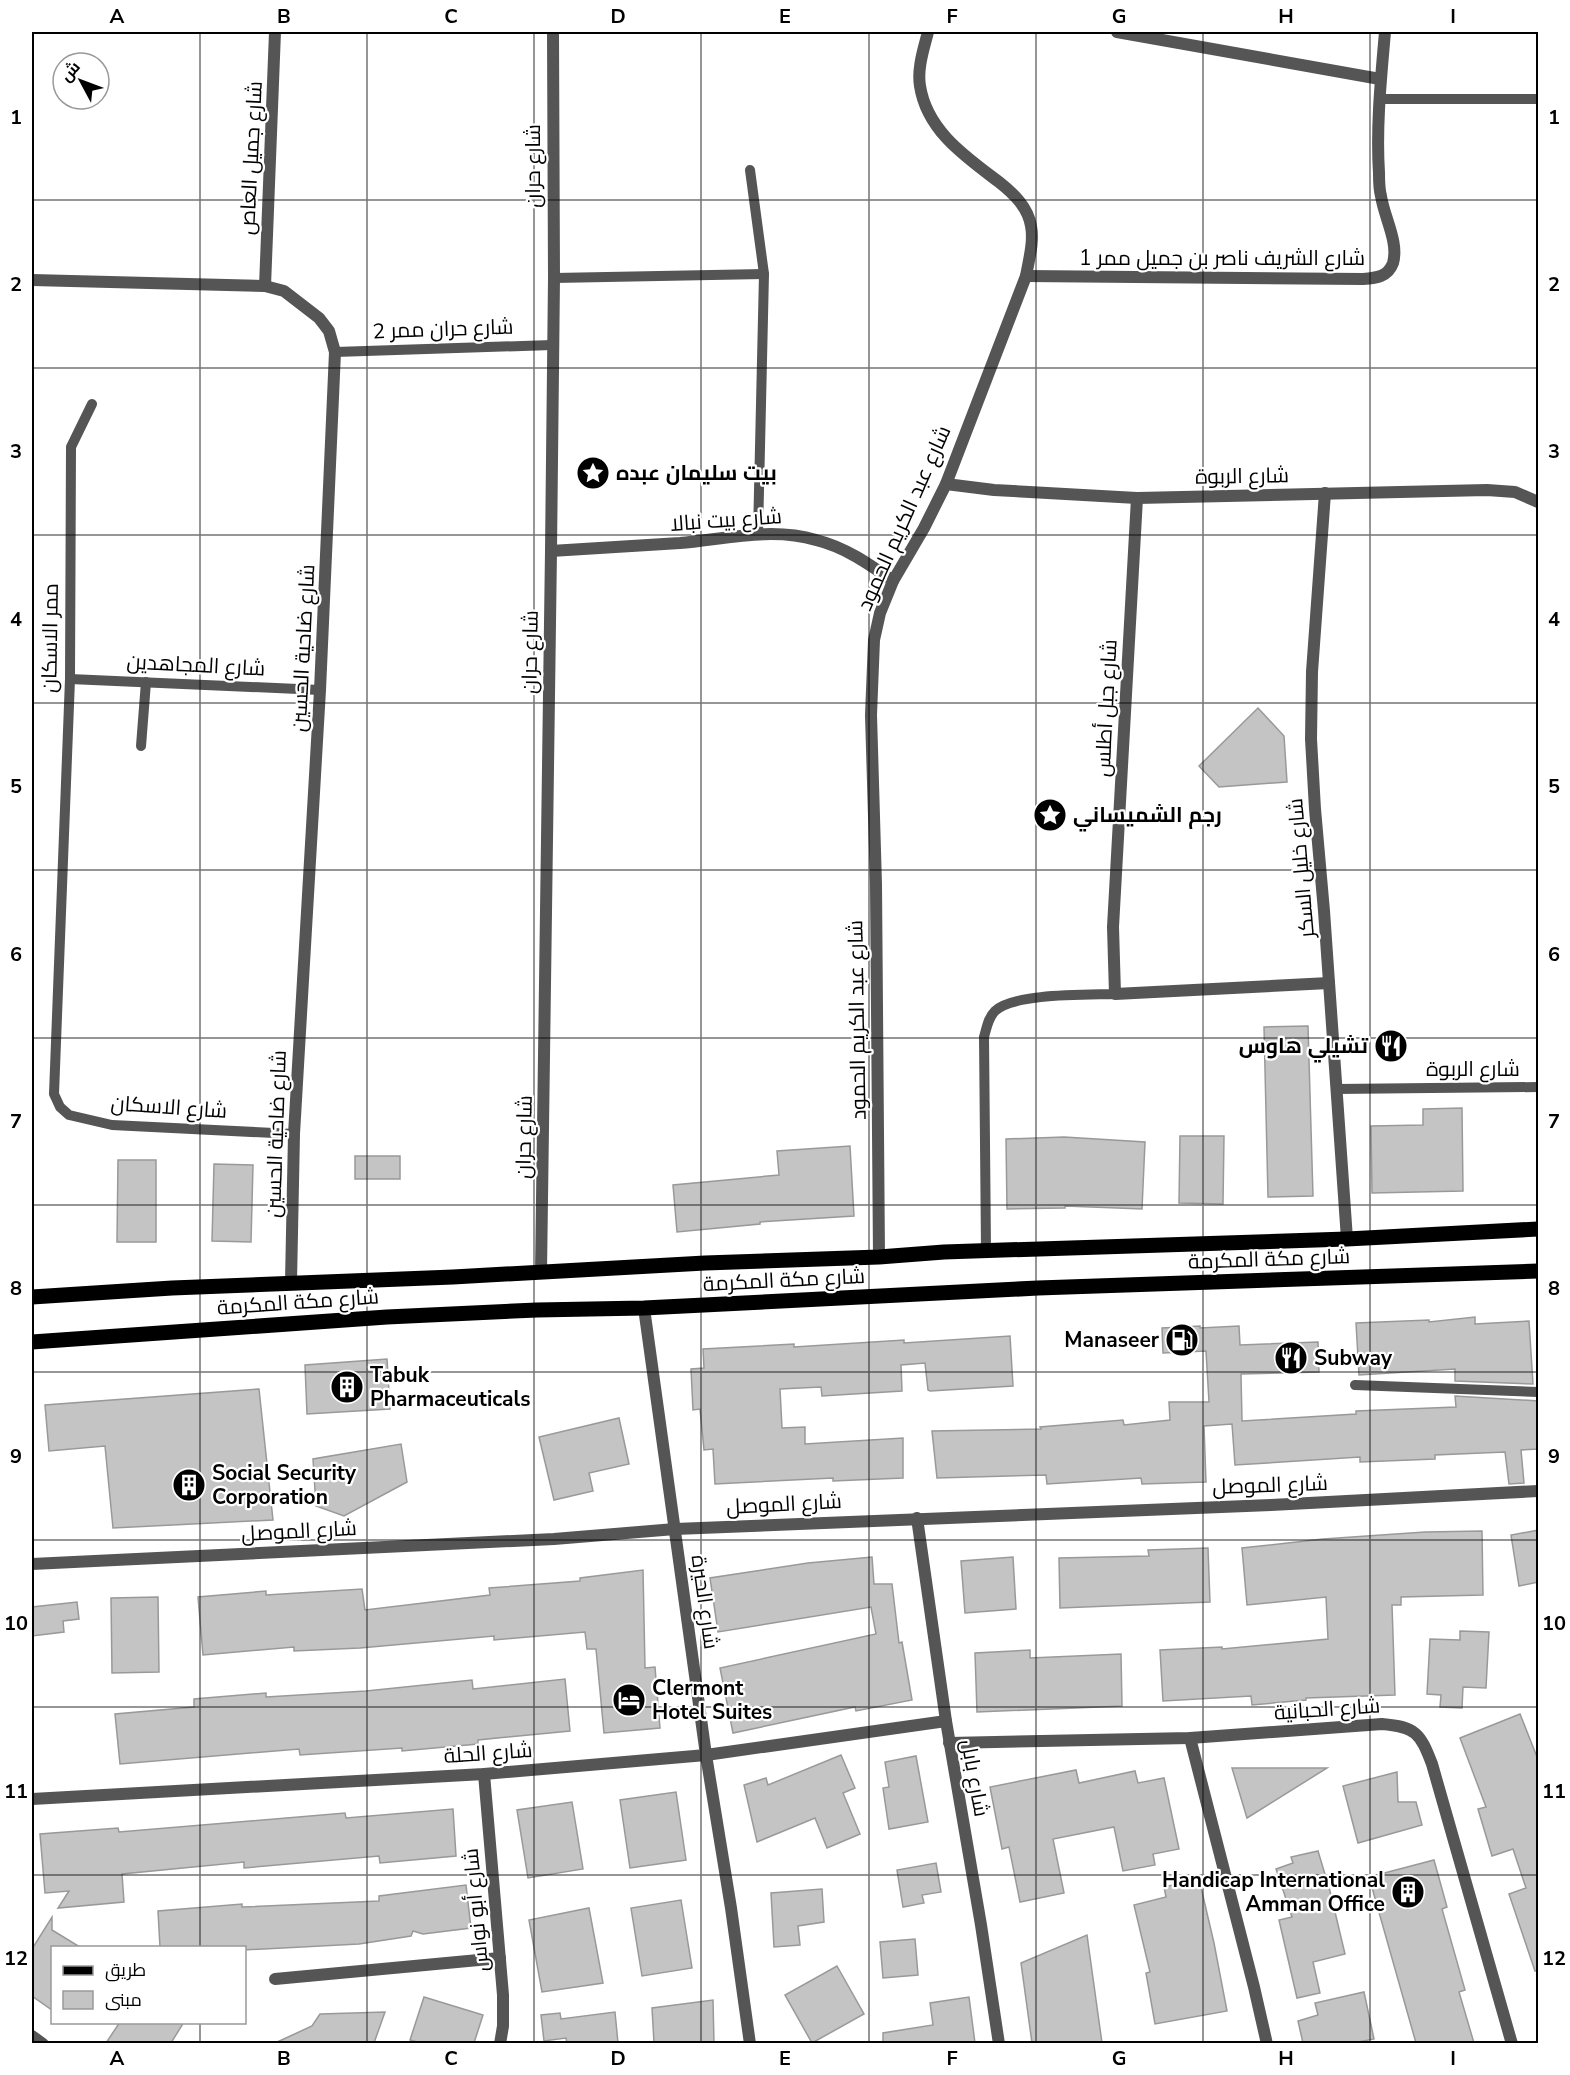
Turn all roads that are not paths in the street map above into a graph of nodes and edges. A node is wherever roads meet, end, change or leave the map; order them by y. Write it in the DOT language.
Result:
graph roads {
  1 [pos="275,32"];
  2 [pos="552,32"];
  3 [pos="928,32"];
  4 [pos="1117,32"];
  5 [pos="1385,32"];
  6 [pos="1380,79"];
  7 [pos="1380,99"];
  8 [pos="1539,99"];
  9 [pos="750,170"];
  10 [pos="764,274"];
  11 [pos="1026,276"];
  12 [pos="554,278"];
  13 [pos="32,280"];
  14 [pos="265,286"];
  15 [pos="552,345"];
  16 [pos="335,352"];
  17 [pos="92,404"];
  18 [pos="946,484"];
  19 [pos="1325,494"];
  20 [pos="1137,498"];
  21 [pos="1539,502"];
  22 [pos="758,534"];
  23 [pos="551,551"];
  24 [pos="893,581"];
  25 [pos="70,678"];
  26 [pos="146,682"];
  27 [pos="320,690"];
  28 [pos="141,746"];
  29 [pos="1329,983"];
  30 [pos="1115,994"];
  31 [pos="1539,1087"];
  32 [pos="1336,1089"];
  33 [pos="54,1094"];
  34 [pos="294,1134"];
  35 [pos="1539,1228"];
  36 [pos="1347,1239"];
  37 [pos="986,1250"];
  38 [pos="879,1257"];
  39 [pos="1539,1271"];
  40 [pos="542,1272"];
  41 [pos="291,1282"];
  42 [pos="32,1297"];
  43 [pos="644,1308"];
  44 [pos="32,1342"];
  45 [pos="1355,1385"];
  46 [pos="1539,1392"];
  47 [pos="1539,1491"];
  48 [pos="918,1518"];
  49 [pos="675,1529"];
  50 [pos="32,1564"];
  51 [pos="946,1721"];
  52 [pos="1190,1738"];
  53 [pos="949,1743"];
  54 [pos="706,1755"];
  55 [pos="484,1774"];
  56 [pos="32,1799"];
  57 [pos="500,1958"];
  58 [pos="275,1979"];
  59 [pos="32,2036"];
  60 [pos="43,2043"];
  61 [pos="500,2043"];
  62 [pos="750,2043"];
  63 [pos="999,2043"];
  64 [pos="1267,2043"];
  65 [pos="1512,2043"];
  1 -- 14 [label="street, شارع جميل العاص"];
  2 -- 12 [label="street, شارع حران"];
  3 -- 11 [label="street, شارع عبد الكريم الحمود"];
  4 -- 6 [label="street"];
  5 -- 6 [label="street, شارع الشريف ناصر بن جميل ممر 1"];
  6 -- 7 [label="street, شارع الشريف ناصر بن جميل ممر 1"];
  7 -- 8 [label="lane"];
  7 -- 11 [label="street, شارع الشريف ناصر بن جميل ممر 1"];
  9 -- 10 [label="lane"];
  10 -- 12 [label="lane"];
  10 -- 22 [label="lane"];
  11 -- 18 [label="street, شارع عبد الكريم الحمود"];
  12 -- 15 [label="street, شارع حران"];
  13 -- 14 [label="street, شارع ضاحية الحسين"];
  14 -- 16 [label="street, شارع ضاحية الحسين"];
  15 -- 16 [label="lane, شارع حران ممر 2"];
  15 -- 23 [label="street, شارع حران"];
  16 -- 27 [label="street, شارع ضاحية الحسين"];
  17 -- 25 [label="lane, ممر الاسكان"];
  18 -- 20 [label="street, شارع الربوة"];
  18 -- 24 [label="street, شارع عبد الكريم الحمود"];
  19 -- 20 [label="street, شارع الربوة"];
  19 -- 21 [label="street, شارع الربوة"];
  19 -- 29 [label="street, شارع خليل السكر"];
  20 -- 30 [label="street, شارع جبل أطلس"];
  22 -- 23 [label="street, شارع بيت نبالا"];
  22 -- 24 [label="street, شارع بيت نبالا"];
  23 -- 40 [label="street, شارع حران"];
  24 -- 38 [label="street, شارع عبد الكريم الحمود"];
  25 -- 26 [label="lane, شارع المجاهدين"];
  25 -- 33 [label="lane, ممر الاسكان"];
  26 -- 27 [label="lane, شارع المجاهدين"];
  26 -- 28 [label="lane"];
  27 -- 34 [label="street, شارع ضاحية الحسين"];
  29 -- 30 [label="street"];
  29 -- 32 [label="street, شارع خليل السكر"];
  30 -- 37 [label="lane"];
  31 -- 32 [label="lane, شارع الربوة"];
  32 -- 36 [label="street, شارع خليل السكر"];
  33 -- 34 [label="lane, شارع الاسكان"];
  34 -- 41 [label="street, شارع ضاحية الحسين"];
  35 -- 36 [label="main road, شارع مكة المكرمة"];
  36 -- 37 [label="main road, شارع مكة المكرمة"];
  37 -- 38 [label="main road, شارع مكة المكرمة"];
  38 -- 40 [label="main road, شارع مكة المكرمة"];
  39 -- 43 [label="main road, شارع مكة المكرمة"];
  40 -- 41 [label="main road, شارع مكة المكرمة"];
  41 -- 42 [label="main road, شارع مكة المكرمة"];
  43 -- 44 [label="main road, شارع مكة المكرمة"];
  43 -- 49 [label="street, شارع الحيرة"];
  45 -- 46 [label="lane"];
  47 -- 48 [label="street, شارع الموصل"];
  48 -- 49 [label="street, شارع الموصل"];
  48 -- 51 [label="street, شارع بابل"];
  49 -- 50 [label="street, شارع الموصل"];
  49 -- 54 [label="street, شارع الحيرة"];
  51 -- 53 [label="street, شارع بابل"];
  51 -- 54 [label="street, شارع الحلة"];
  52 -- 53 [label="street, شارع الحبانية"];
  52 -- 64 [label="street"];
  52 -- 65 [label="street, شارع الحبانية"];
  53 -- 63 [label="street, شارع بابل"];
  54 -- 55 [label="street, شارع الحلة"];
  54 -- 62 [label="street, شارع الحيرة"];
  55 -- 56 [label="street, شارع الحلة"];
  55 -- 57 [label="street, شارع أبو نواس"];
  57 -- 58 [label="street"];
  57 -- 61 [label="street, شارع أبو نواس"];
  59 -- 60 [label="street"];
}
